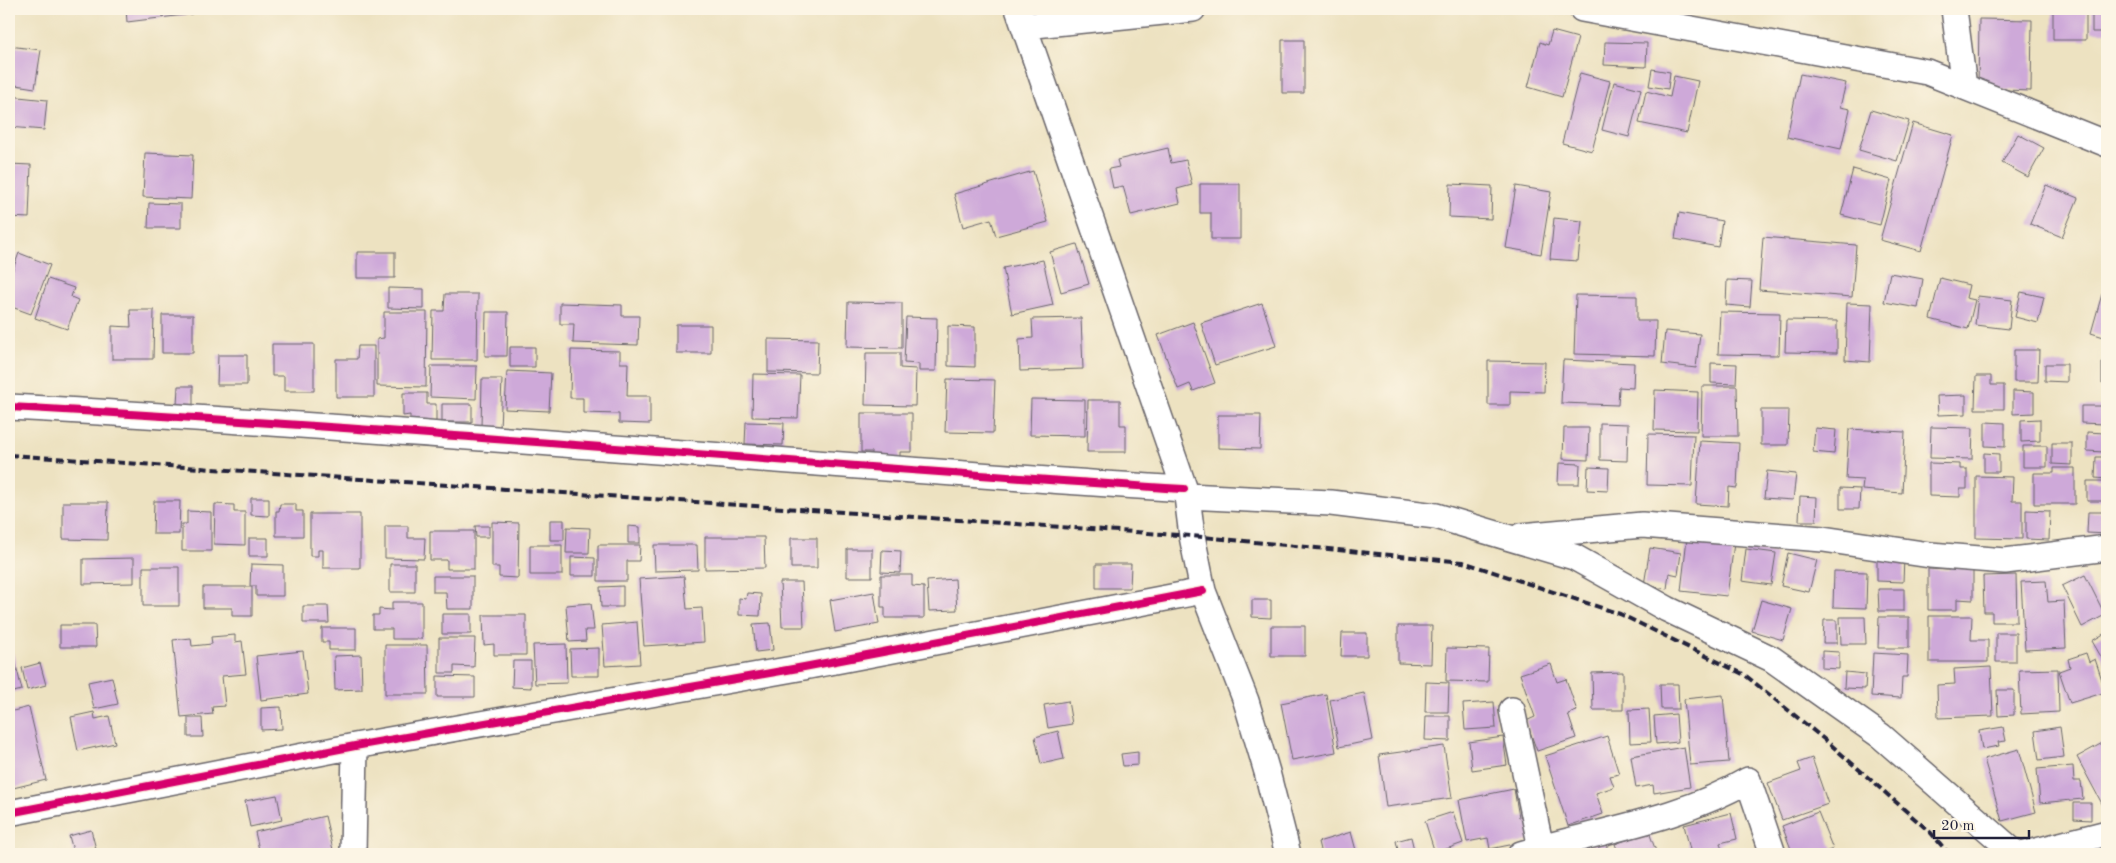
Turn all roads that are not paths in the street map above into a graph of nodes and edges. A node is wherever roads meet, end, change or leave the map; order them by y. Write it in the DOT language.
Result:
graph roads {
  1 [pos="1193,9"];
  2 [pos="1582,9"];
  3 [pos="1954,9"];
  4 [pos="1021,18"];
  5 [pos="1964,87"];
  6 [pos="2107,144"];
  7 [pos="9,407"];
  8 [pos="1186,492"];
  9 [pos="1511,537"];
  10 [pos="2107,548"];
  11 [pos="1203,590"];
  12 [pos="1512,710"];
  13 [pos="356,746"];
  14 [pos="9,813"];
  15 [pos="2107,833"];
  16 [pos="1535,852"];
  17 [pos="353,854"];
  18 [pos="1288,854"];
  19 [pos="1773,854"];
  20 [pos="2016,854"];
  21 [pos="2025,854"];
  1 -- 4 [label="street"];
  2 -- 5 [label="street"];
  3 -- 5 [label="street"];
  4 -- 8 [label="street"];
  5 -- 6 [label="street"];
  7 -- 8 [label="street"];
  8 -- 9 [label="street"];
  8 -- 11 [label="street"];
  9 -- 10 [label="street"];
  9 -- 20 [label="street"];
  11 -- 13 [label="street"];
  11 -- 18 [label="street"];
  12 -- 16 [label="street"];
  13 -- 14 [label="street"];
  13 -- 17 [label="street"];
  15 -- 21 [label="street"];
  16 -- 19 [label="street"];
}
